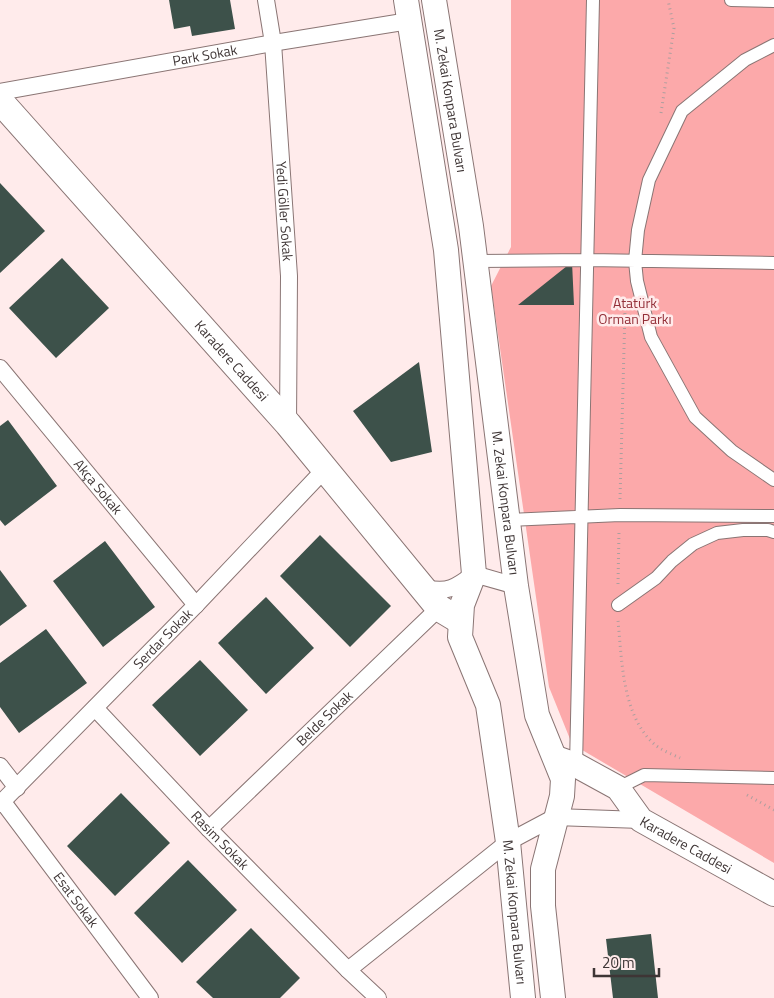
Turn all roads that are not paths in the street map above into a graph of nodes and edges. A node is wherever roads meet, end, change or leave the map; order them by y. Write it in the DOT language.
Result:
graph roads {
  1 [pos="266,0"];
  2 [pos="434,0"];
  3 [pos="593,0"];
  4 [pos="731,0"];
  5 [pos="774,1"];
  6 [pos="408,11"];
  7 [pos="272,43"];
  8 [pos="774,45"];
  9 [pos="0,92"];
  10 [pos="0,101"];
  11 [pos="588,260"];
  12 [pos="476,261"];
  13 [pos="635,261"];
  14 [pos="774,263"];
  15 [pos="0,368"];
  16 [pos="288,424"];
  17 [pos="325,469"];
  18 [pos="774,480"];
  19 [pos="774,516"];
  20 [pos="582,517"];
  21 [pos="509,520"];
  22 [pos="774,532"];
  23 [pos="474,574"];
  24 [pos="516,586"];
  25 [pos="196,605"];
  26 [pos="441,605"];
  27 [pos="618,605"];
  28 [pos="96,708"];
  29 [pos="566,762"];
  30 [pos="0,766"];
  31 [pos="774,778"];
  32 [pos="17,788"];
  33 [pos="618,788"];
  34 [pos="2,803"];
  35 [pos="555,817"];
  36 [pos="641,820"];
  37 [pos="209,829"];
  38 [pos="508,842"];
  39 [pos="774,894"];
  40 [pos="348,970"];
  41 [pos="150,998"];
  42 [pos="378,998"];
  43 [pos="523,998"];
  44 [pos="553,998"];
  1 -- 7 [label="street, Yedi Göller Sokak"];
  2 -- 12 [label="main road, M. Zekai Konpara Bulvarı"];
  3 -- 11 [label="street"];
  4 -- 5 [label="street"];
  6 -- 7 [label="street, Park Sokak"];
  6 -- 23 [label="main road, M. Zekai Konpara Bulvarı"];
  7 -- 9 [label="street, Park Sokak"];
  7 -- 16 [label="street, Yedi Göller Sokak"];
  8 -- 13 [label="street"];
  10 -- 16 [label="main road, Karadere Caddesi"];
  11 -- 12 [label="street"];
  11 -- 13 [label="street"];
  11 -- 20 [label="street"];
  12 -- 21 [label="main road, M. Zekai Konpara Bulvarı"];
  13 -- 14 [label="street"];
  13 -- 18 [label="street"];
  15 -- 25 [label="street, Akça Sokak"];
  16 -- 17 [label="main road, Karadere Caddesi"];
  17 -- 25 [label="street, Serdar Sokak"];
  17 -- 26 [label="main road, Karadere Caddesi"];
  19 -- 20 [label="street"];
  20 -- 21 [label="street"];
  20 -- 29 [label="street"];
  21 -- 24 [label="main road, M. Zekai Konpara Bulvarı"];
  22 -- 27 [label="street"];
  23 -- 24 [label="street"];
  23 -- 26 [label="street"];
  23 -- 26 [label="main road, M. Zekai Konpara Bulvarı"];
  24 -- 29 [label="main road, M. Zekai Konpara Bulvarı"];
  25 -- 28 [label="street, Serdar Sokak"];
  26 -- 37 [label="street, Belde Sokak"];
  26 -- 38 [label="main road, M. Zekai Konpara Bulvarı"];
  28 -- 32 [label="street, Serdar Sokak"];
  28 -- 37 [label="street, Rasim Sokak"];
  29 -- 33 [label="main road, Karadere Caddesi"];
  29 -- 35 [label="main road, M. Zekai Konpara Bulvarı"];
  30 -- 32 [label="street"];
  31 -- 33 [label="street"];
  32 -- 34 [label="street, Serdar Sokak"];
  33 -- 36 [label="main road, Karadere Caddesi"];
  34 -- 41 [label="street, Esat Sokak"];
  35 -- 36 [label="street"];
  35 -- 38 [label="street"];
  35 -- 44 [label="main road, M. Zekai Konpara Bulvarı"];
  36 -- 39 [label="main road, Karadere Caddesi"];
  37 -- 40 [label="street, Rasim Sokak"];
  38 -- 40 [label="street"];
  38 -- 43 [label="main road, M. Zekai Konpara Bulvarı"];
  40 -- 42 [label="street, Rasim Sokak"];
}
